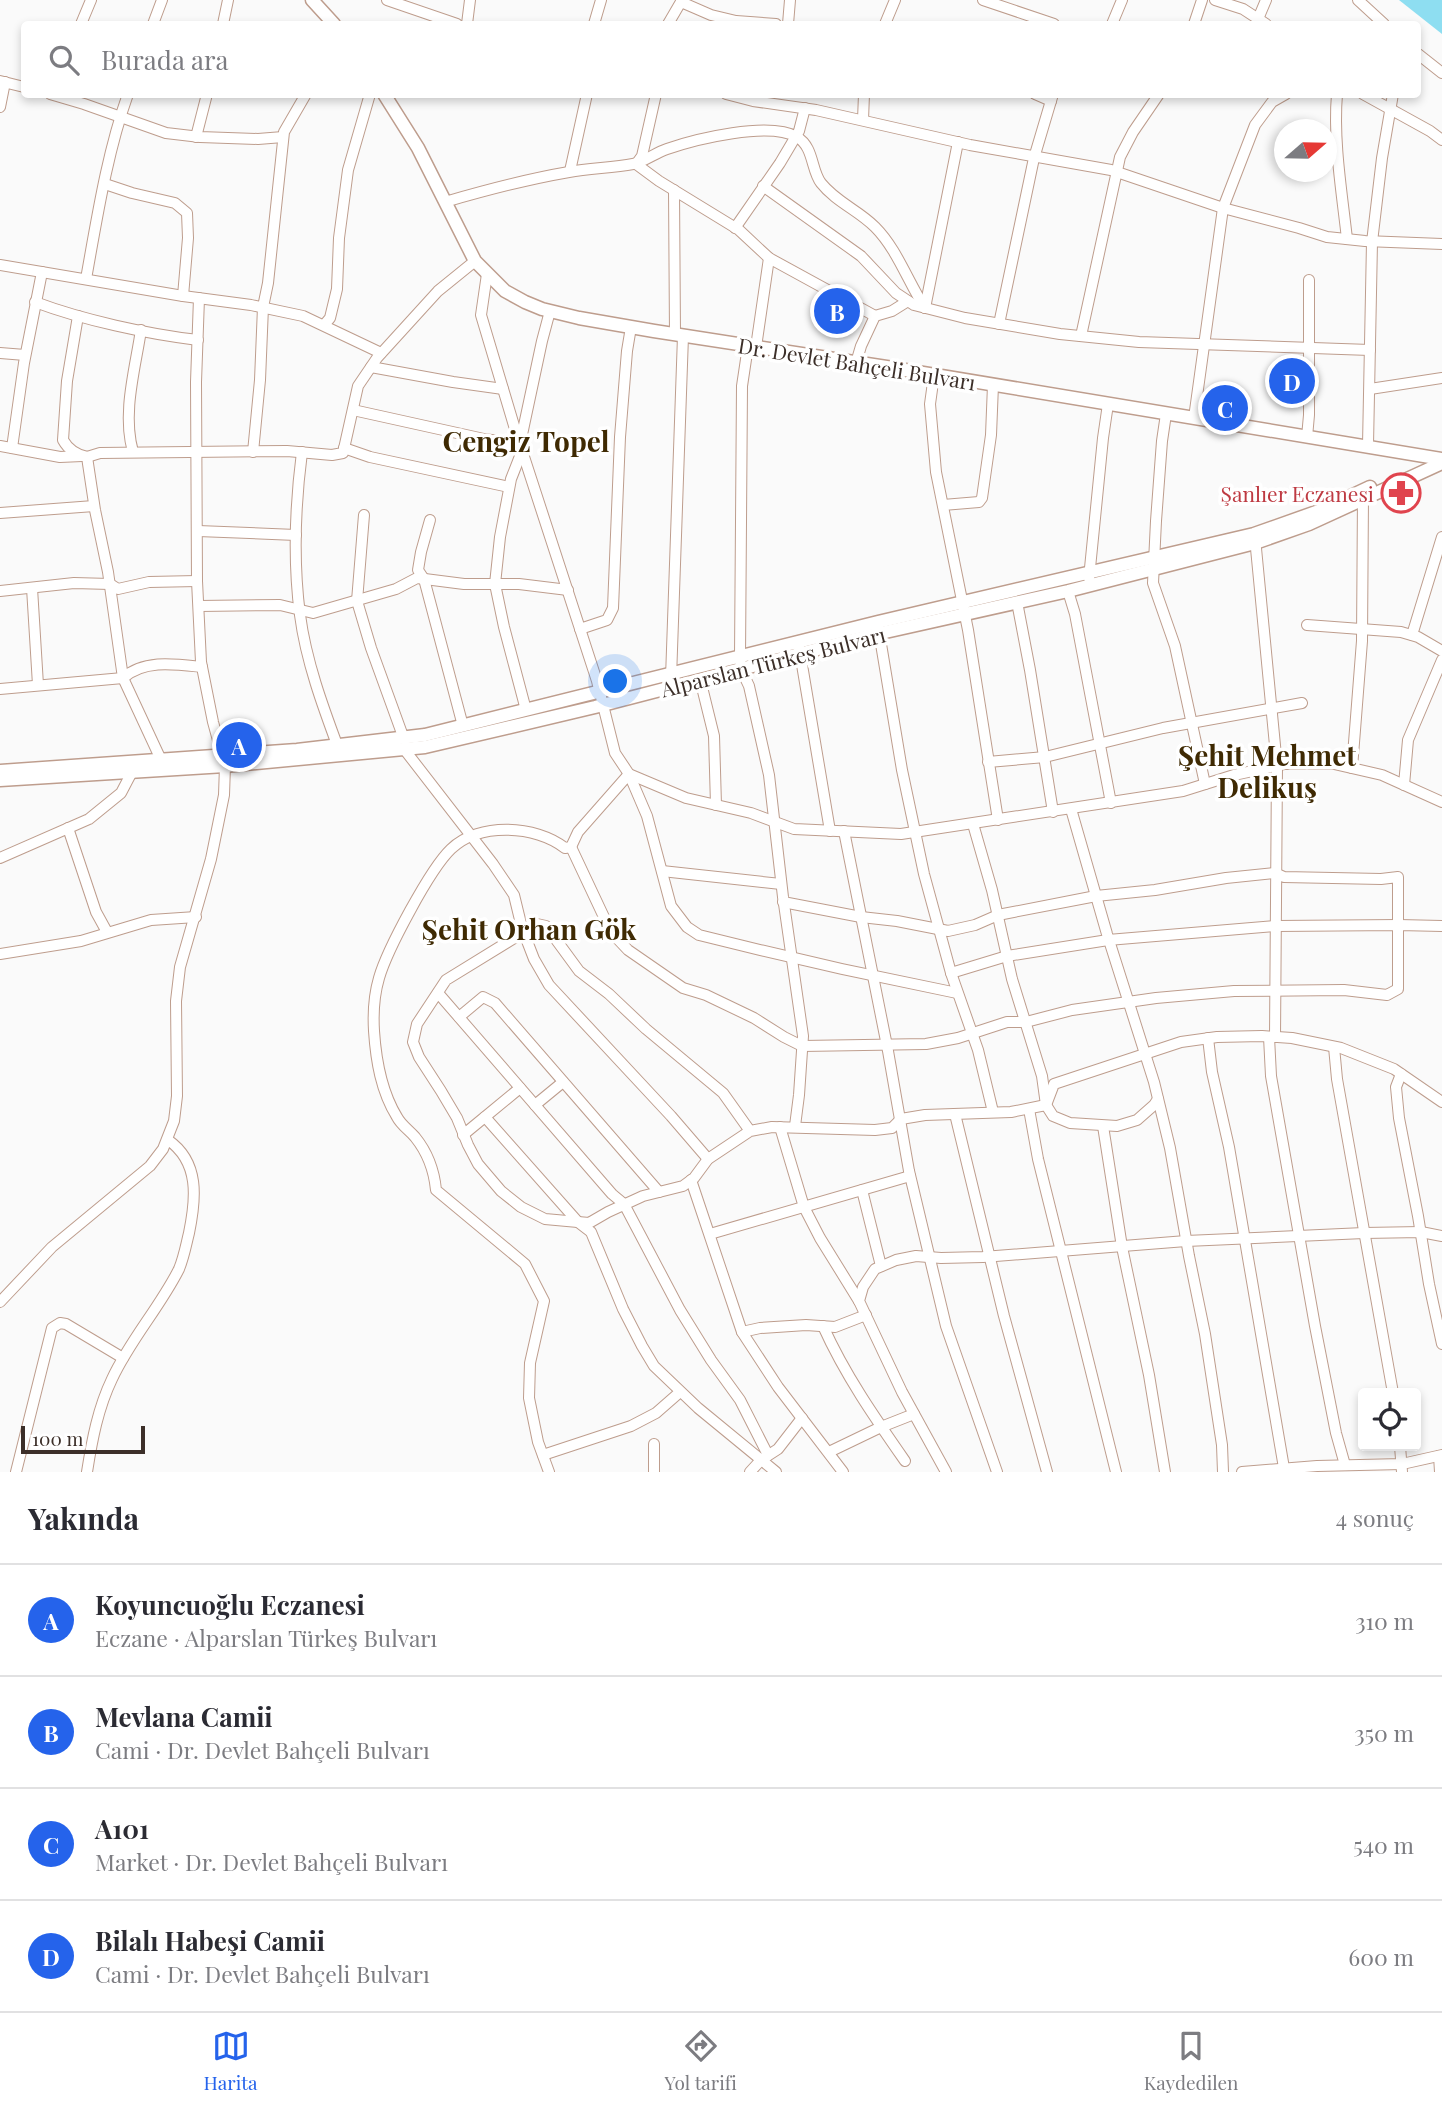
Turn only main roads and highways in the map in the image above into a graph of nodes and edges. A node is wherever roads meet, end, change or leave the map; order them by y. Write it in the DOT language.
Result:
graph roads {
  1 [pos="312,0"];
  2 [pos="331,21"];
  3 [pos="387,98"];
  4 [pos="1442,461"];
  5 [pos="1089,579"];
  6 [pos="963,608"];
  7 [pos="741,663"];
  8 [pos="671,681"];
  9 [pos="602,698"];
  10 [pos="404,744"];
  11 [pos="164,765"];
  12 [pos="0,771"];
  13 [pos="0,780"];
  1 -- 2 [label="main road"];
  3 -- 4 [label="main road, Dr. Devlet Bahçeli Bulvarı"];
  4 -- 5 [label="main road, Alparslan Türkeş Bulvarı"];
  5 -- 6 [label="main road, Alparslan Türkeş Bulvarı"];
  5 -- 6 [label="main road, Alparslan Türkeş Bulvarı"];
  6 -- 7 [label="main road, Alparslan Türkeş Bulvarı"];
  7 -- 8 [label="main road, Alparslan Türkeş Bulvarı"];
  7 -- 8 [label="main road, Alparslan Türkeş Bulvarı"];
  8 -- 9 [label="main road, Alparslan Türkeş Bulvarı"];
  9 -- 10 [label="main road, Alparslan Türkeş Bulvarı"];
  9 -- 10 [label="main road, Alparslan Türkeş Bulvarı"];
  10 -- 11 [label="main road, Alparslan Türkeş Bulvarı"];
  11 -- 12 [label="main road, Alparslan Türkeş Bulvarı"];
  11 -- 13 [label="main road, Alparslan Türkeş Bulvarı"];
}
